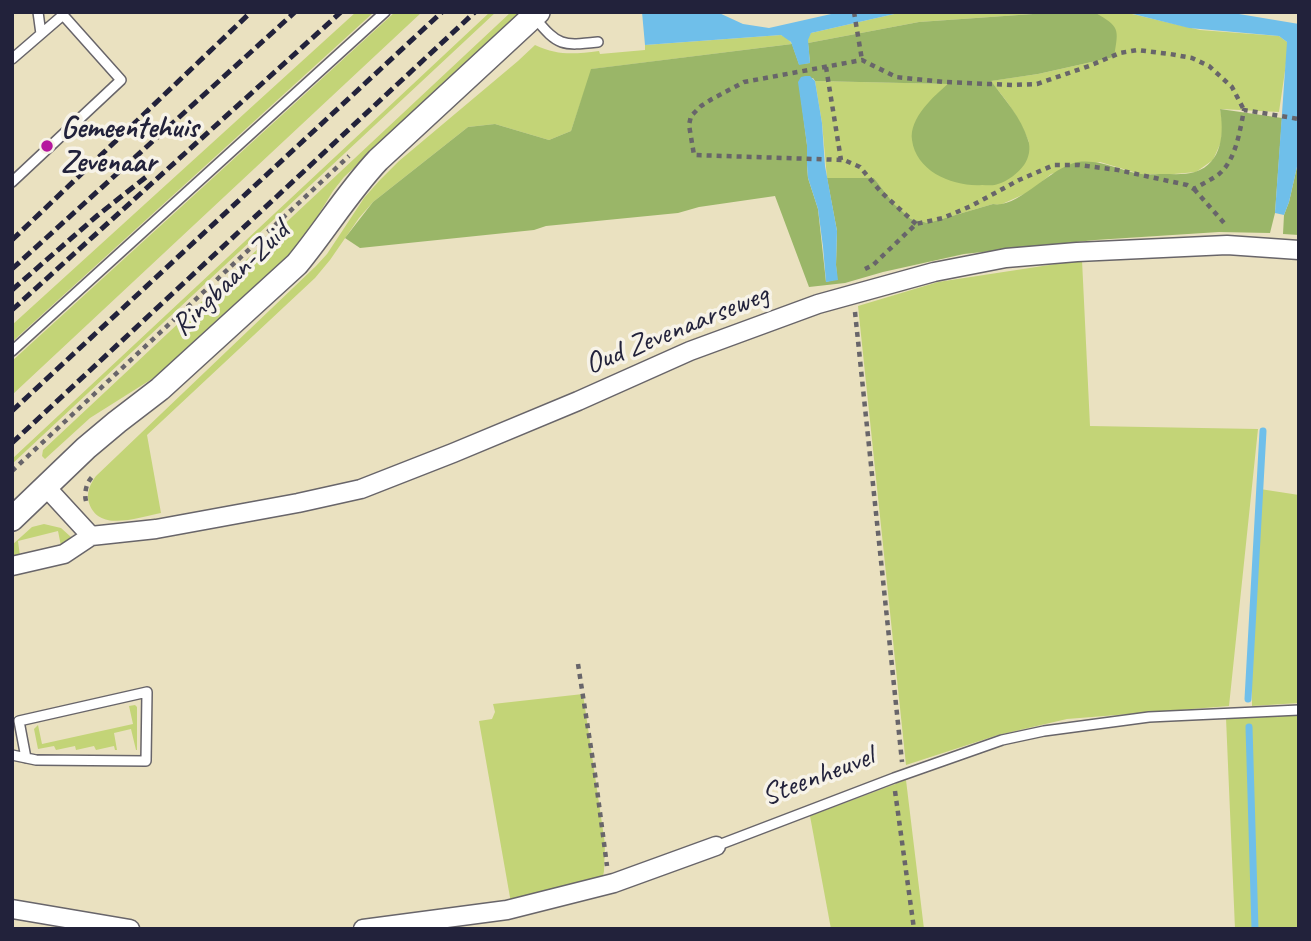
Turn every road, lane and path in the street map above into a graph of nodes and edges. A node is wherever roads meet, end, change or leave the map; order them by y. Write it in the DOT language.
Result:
graph roads {
  1 [pos="38,12"];
  2 [pos="385,12"];
  3 [pos="854,12"];
  4 [pos="536,14"];
  5 [pos="41,34"];
  6 [pos="598,43"];
  7 [pos="12,59"];
  8 [pos="862,60"];
  9 [pos="827,67"];
  10 [pos="1244,110"];
  11 [pos="1299,119"];
  12 [pos="349,156"];
  13 [pos="841,160"];
  14 [pos="12,182"];
  15 [pos="1194,189"];
  16 [pos="916,224"];
  17 [pos="1231,245"];
  18 [pos="1299,250"];
  19 [pos="862,270"];
  20 [pos="853,293"];
  21 [pos="12,351"];
  22 [pos="12,471"];
  23 [pos="45,486"];
  24 [pos="12,519"];
  25 [pos="91,536"];
  26 [pos="12,566"];
  27 [pos="578,664"];
  28 [pos="1299,710"];
  29 [pos="12,755"];
  30 [pos="26,758"];
  31 [pos="898,776"];
  32 [pos="716,846"];
  33 [pos="610,884"];
  34 [pos="12,909"];
  35 [pos="130,929"];
  36 [pos="363,929"];
  37 [pos="914,929"];
  1 -- 5 [label="lane"];
  2 -- 21 [label="lane"];
  3 -- 8 [label="path"];
  4 -- 6 [label="lane"];
  4 -- 23 [label="street, Ringbaan-Zuid"];
  5 -- 7 [label="lane"];
  5 -- 14 [label="lane"];
  8 -- 9 [label="path"];
  8 -- 10 [label="path"];
  9 -- 13 [label="path"];
  9 -- 13 [label="path"];
  10 -- 11 [label="path"];
  10 -- 15 [label="path"];
  12 -- 22 [label="path, Ringbaan-Zuid"];
  13 -- 16 [label="path"];
  15 -- 16 [label="path"];
  15 -- 17 [label="path"];
  16 -- 19 [label="path"];
  17 -- 18 [label="street, Oud Zevenaarseweg"];
  17 -- 20 [label="street, Oud Zevenaarseweg"];
  20 -- 25 [label="street, Oud Zevenaarseweg"];
  20 -- 31 [label="path"];
  23 -- 24 [label="street, Ringbaan-Zuid"];
  23 -- 25 [label="street"];
  25 -- 26 [label="street, Oud Zevenaarseweg"];
  27 -- 33 [label="path"];
  28 -- 31 [label="lane, Steenheuvel"];
  29 -- 30 [label="lane"];
  30 -- 30 [label="lane"];
  31 -- 32 [label="lane, Steenheuvel"];
  31 -- 37 [label="path"];
  32 -- 33 [label="street, Steenheuvel"];
  33 -- 36 [label="street, Steenheuvel"];
  34 -- 35 [label="street"];
}
